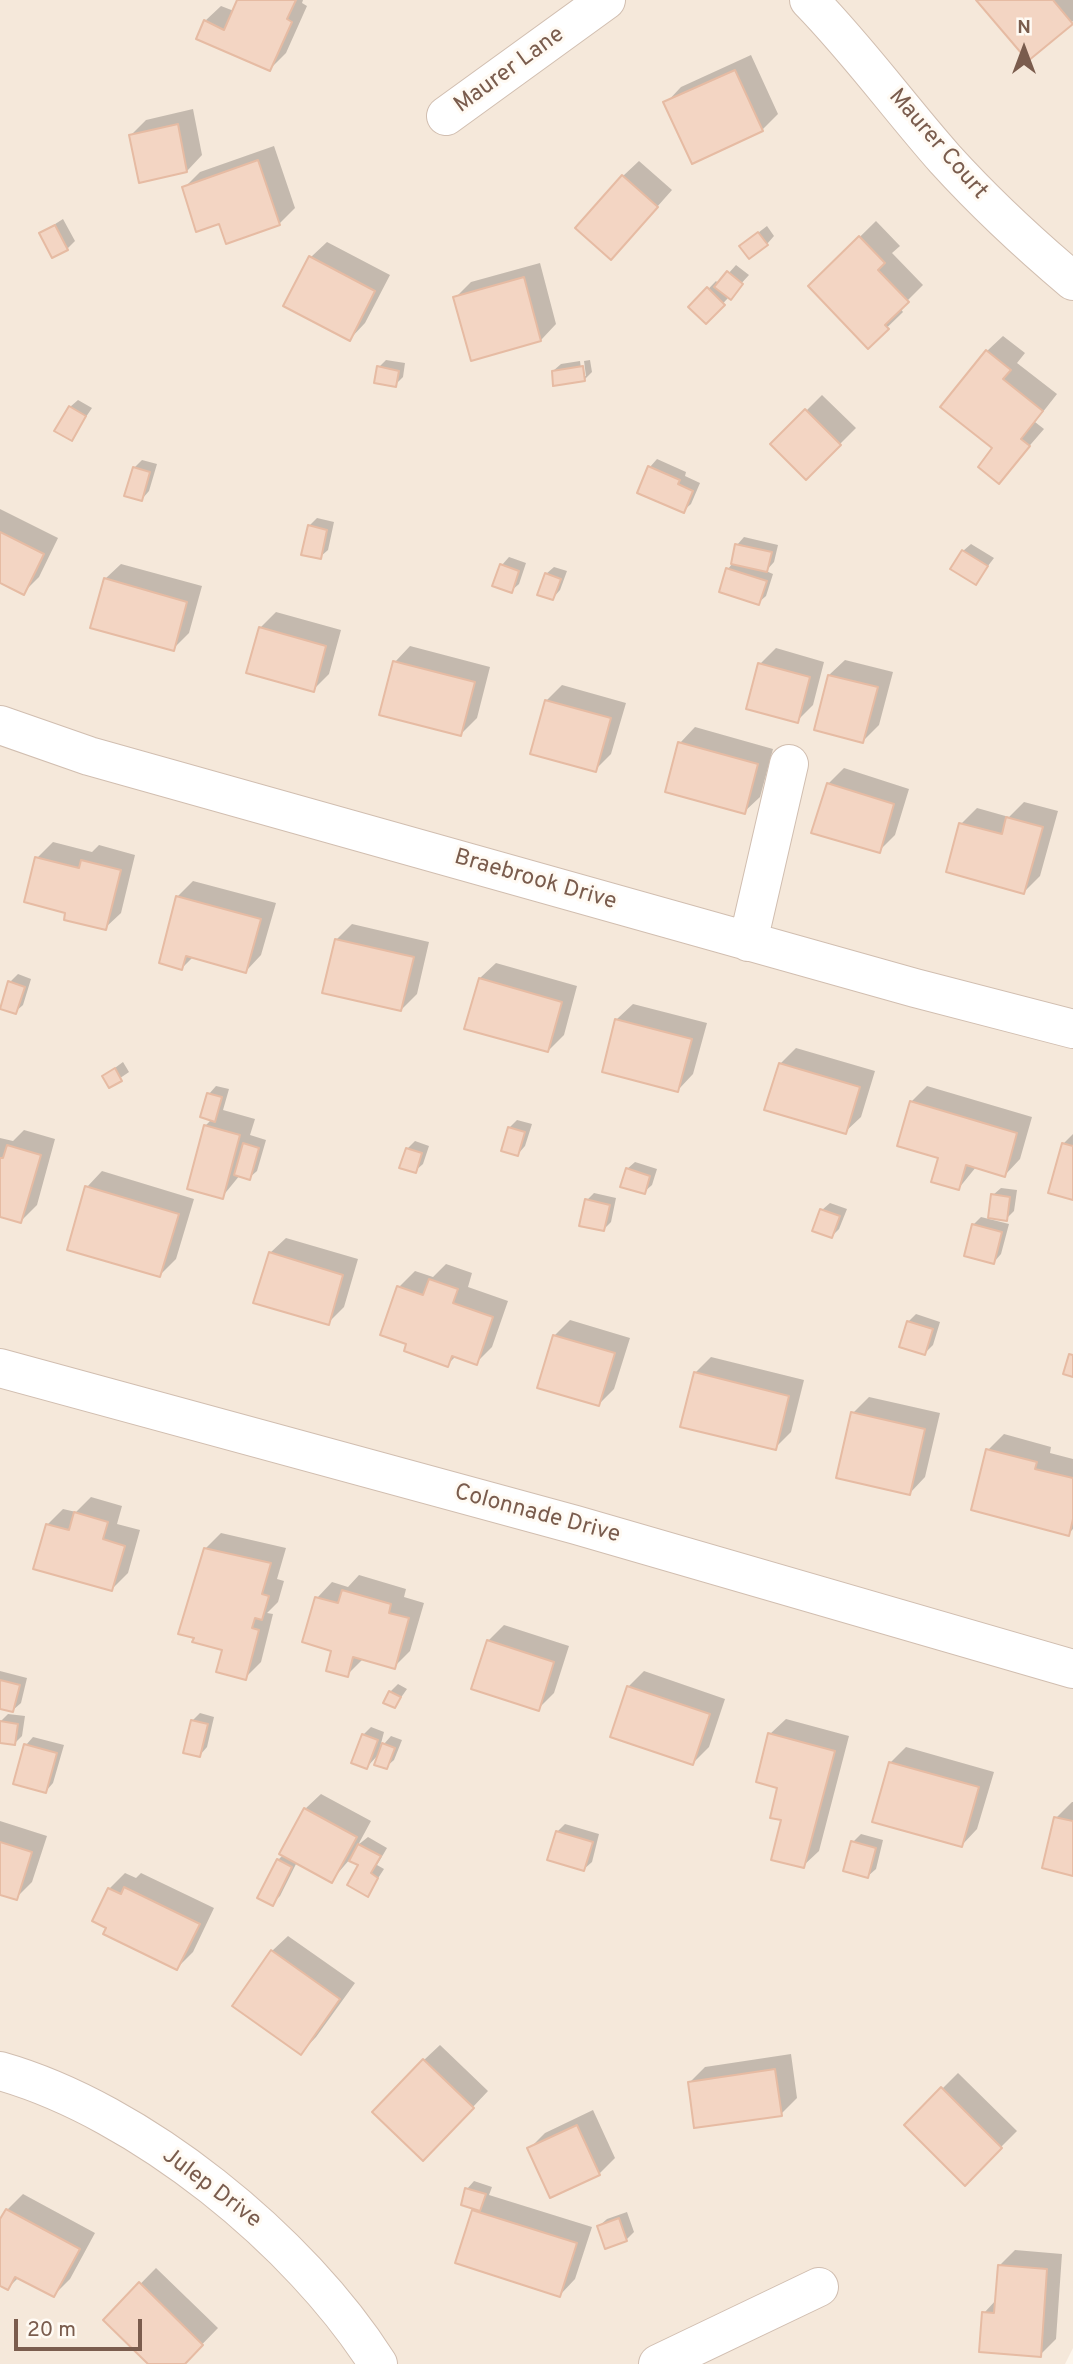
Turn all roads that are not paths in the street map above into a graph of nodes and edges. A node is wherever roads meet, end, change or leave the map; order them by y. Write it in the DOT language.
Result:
graph roads {
  1 [pos="606,0"];
  2 [pos="809,0"];
  3 [pos="446,116"];
  4 [pos="1073,281"];
  5 [pos="0,724"];
  6 [pos="789,764"];
  7 [pos="748,942"];
  8 [pos="1073,1029"];
  9 [pos="0,1367"];
  10 [pos="1073,1669"];
  11 [pos="0,2071"];
  12 [pos="819,2287"];
  13 [pos="378,2364"];
  14 [pos="658,2364"];
  1 -- 3 [label="street, Maurer Lane"];
  2 -- 4 [label="street, Maurer Court"];
  5 -- 7 [label="street, Braebrook Drive"];
  6 -- 7 [label="street"];
  7 -- 8 [label="street, Braebrook Drive"];
  9 -- 10 [label="street, Colonnade Drive"];
  11 -- 13 [label="street, Julep Drive"];
  12 -- 14 [label="street"];
}
